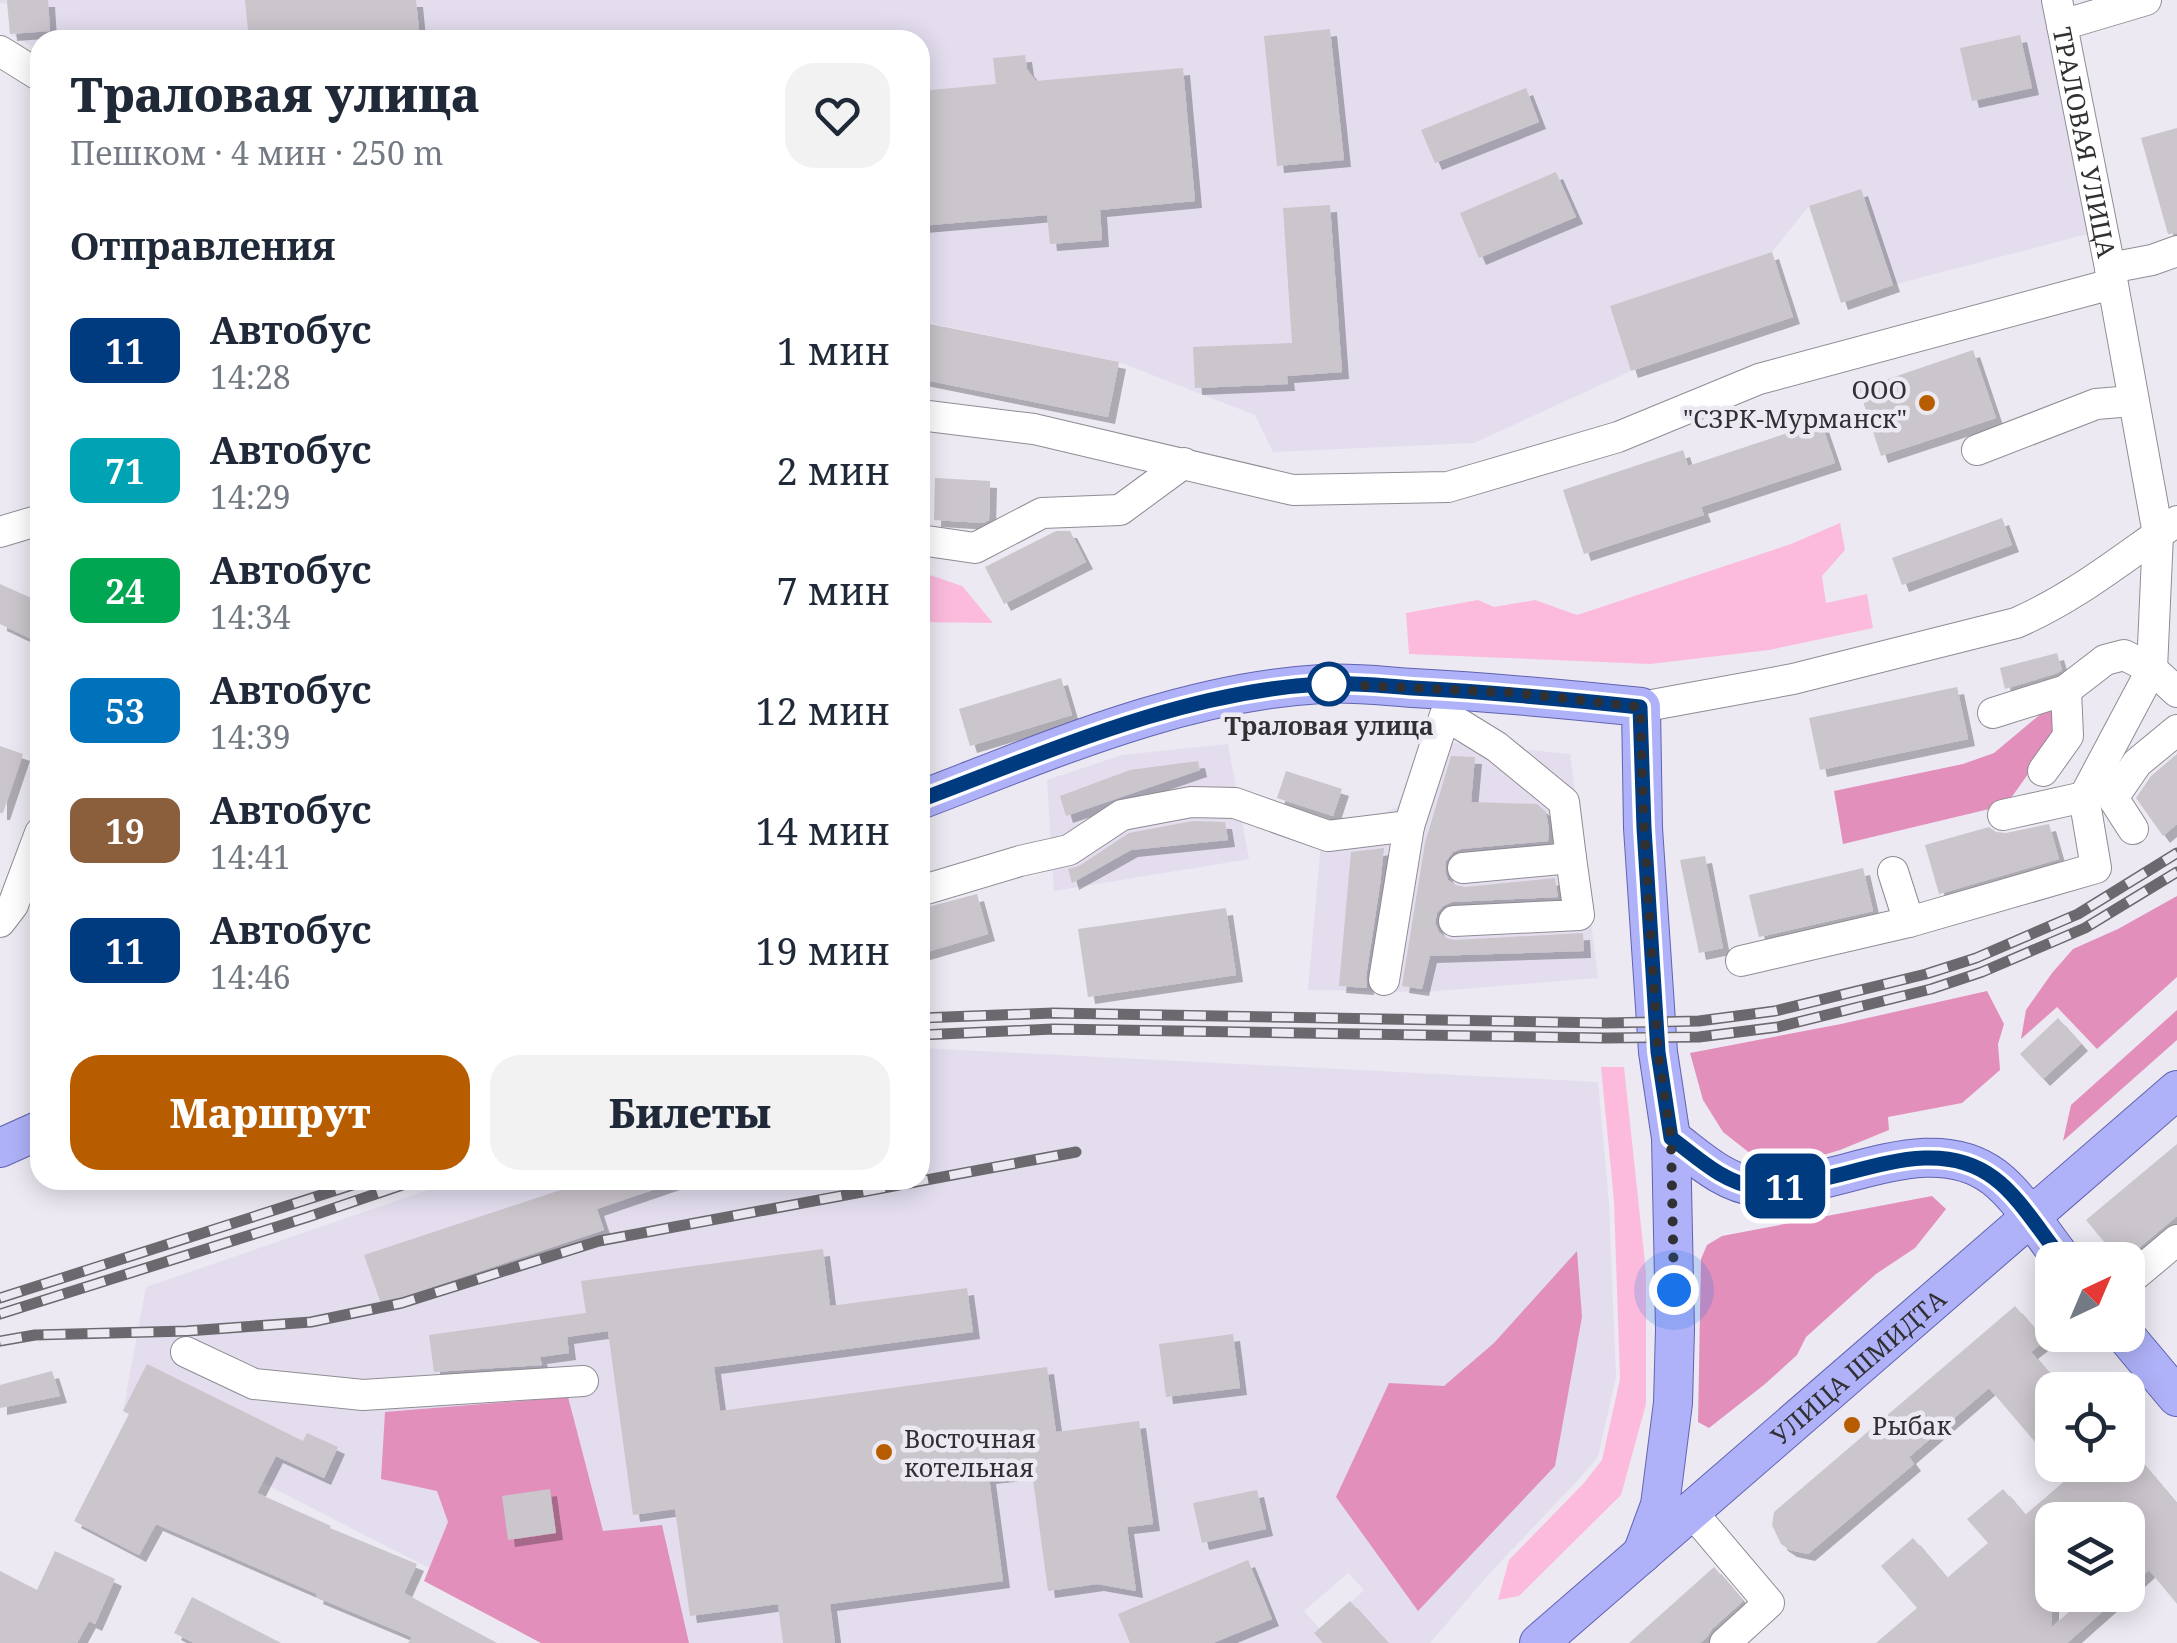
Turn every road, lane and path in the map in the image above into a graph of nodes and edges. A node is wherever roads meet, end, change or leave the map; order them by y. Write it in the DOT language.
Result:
graph roads {
  1 [pos="2146,0"];
  2 [pos="2060,12"];
  3 [pos="0,51"];
  4 [pos="30,70"];
  5 [pos="2177,251"];
  6 [pos="2111,276"];
  7 [pos="2132,401"];
  8 [pos="930,416"];
  9 [pos="1977,450"];
  10 [pos="1184,463"];
  11 [pos="30,523"];
  12 [pos="2167,527"];
  13 [pos="0,532"];
  14 [pos="930,541"];
  15 [pos="2152,669"];
  16 [pos="2066,690"];
  17 [pos="2177,692"];
  18 [pos="1447,702"];
  19 [pos="1640,707"];
  20 [pos="1993,714"];
  21 [pos="2177,730"];
  22 [pos="2043,771"];
  23 [pos="930,796"];
  24 [pos="2084,797"];
  25 [pos="2002,815"];
  26 [pos="1408,826"];
  27 [pos="2133,829"];
  28 [pos="1571,858"];
  29 [pos="30,860"];
  30 [pos="1463,868"];
  31 [pos="1893,872"];
  32 [pos="930,889"];
  33 [pos="1454,921"];
  34 [pos="0,922"];
  35 [pos="1909,922"];
  36 [pos="1741,961"];
  37 [pos="1384,980"];
  38 [pos="2177,1090"];
  39 [pos="30,1134"];
  40 [pos="1671,1138"];
  41 [pos="0,1148"];
  42 [pos="2030,1218"];
  43 [pos="2177,1240"];
  44 [pos="2049,1242"];
  45 [pos="2145,1267"];
  46 [pos="186,1352"];
  47 [pos="2139,1352"];
  48 [pos="583,1381"];
  49 [pos="2177,1397"];
  50 [pos="1691,1511"];
  51 [pos="1642,1554"];
  52 [pos="1539,1643"];
  53 [pos="1725,1643"];
  1 -- 2 [label="street"];
  2 -- 6 [label="street, ТРАЛОВАЯ УЛИЦА"];
  3 -- 4 [label="street"];
  5 -- 6 [label="street"];
  6 -- 7 [label="street, ТРАЛОВАЯ УЛИЦА"];
  6 -- 10 [label="street, ТРАЛОВАЯ УЛИЦА"];
  7 -- 9 [label="street"];
  7 -- 12 [label="street, ТРАЛОВАЯ УЛИЦА"];
  8 -- 10 [label="street, ТРАЛОВАЯ УЛИЦА"];
  10 -- 14 [label="street"];
  11 -- 13 [label="street"];
  12 -- 15 [label="street, ТРАЛОВАЯ УЛИЦА"];
  12 -- 19 [label="street"];
  15 -- 16 [label="street"];
  15 -- 17 [label="street"];
  15 -- 24 [label="street, ТРАЛОВАЯ УЛИЦА"];
  16 -- 20 [label="street"];
  16 -- 22 [label="street"];
  18 -- 19 [label="main road"];
  18 -- 23 [label="main road"];
  18 -- 26 [label="street"];
  18 -- 28 [label="street"];
  19 -- 40 [label="main road"];
  21 -- 27 [label="street"];
  24 -- 25 [label="street"];
  24 -- 35 [label="street"];
  26 -- 32 [label="street"];
  26 -- 37 [label="street"];
  28 -- 30 [label="street"];
  28 -- 33 [label="street"];
  29 -- 34 [label="street"];
  31 -- 35 [label="street"];
  35 -- 36 [label="street"];
  38 -- 42 [label="main road, УЛИЦА ШМИДТА"];
  39 -- 41 [label="main road"];
  40 -- 42 [label="main road"];
  40 -- 51 [label="main road"];
  42 -- 44 [label="main road"];
  42 -- 50 [label="main road, УЛИЦА ШМИДТА"];
  43 -- 45 [label="street"];
  46 -- 48 [label="street"];
  47 -- 49 [label="main road"];
  50 -- 51 [label="main road, УЛИЦА ШМИДТА"];
  50 -- 53 [label="street"];
  51 -- 52 [label="main road, УЛИЦА ШМИДТА"];
}
